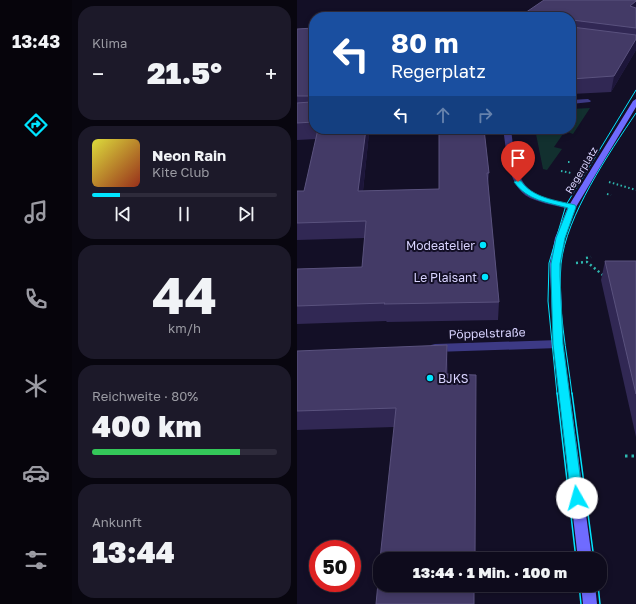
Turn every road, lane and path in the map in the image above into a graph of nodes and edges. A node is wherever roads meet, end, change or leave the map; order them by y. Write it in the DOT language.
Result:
graph roads {
  1 [pos="588,101"];
  2 [pos="636,101"];
  3 [pos="576,102"];
  4 [pos="508,134"];
  5 [pos="613,183"];
  6 [pos="636,190"];
  7 [pos="607,194"];
  8 [pos="611,195"];
  9 [pos="572,207"];
  10 [pos="591,257"];
  11 [pos="586,258"];
  12 [pos="555,264"];
  13 [pos="606,278"];
  14 [pos="558,344"];
  15 [pos="421,349"];
  16 [pos="625,456"];
  17 [pos="636,456"];
  18 [pos="584,552"];
  19 [pos="589,592"];
  20 [pos="590,604"];
  1 -- 3 [label="street"];
  2 -- 9 [label="main road, Regerplatz"];
  4 -- 9 [label="street, Regerplatz"];
  5 -- 6 [label="path"];
  7 -- 8 [label="path"];
  9 -- 12 [label="main road"];
  10 -- 11 [label="path"];
  12 -- 13 [label="path"];
  12 -- 14 [label="main road"];
  14 -- 15 [label="street, Pöppelstraße"];
  14 -- 18 [label="main road"];
  16 -- 17 [label="path"];
  19 -- 20 [label="main road"];
}
